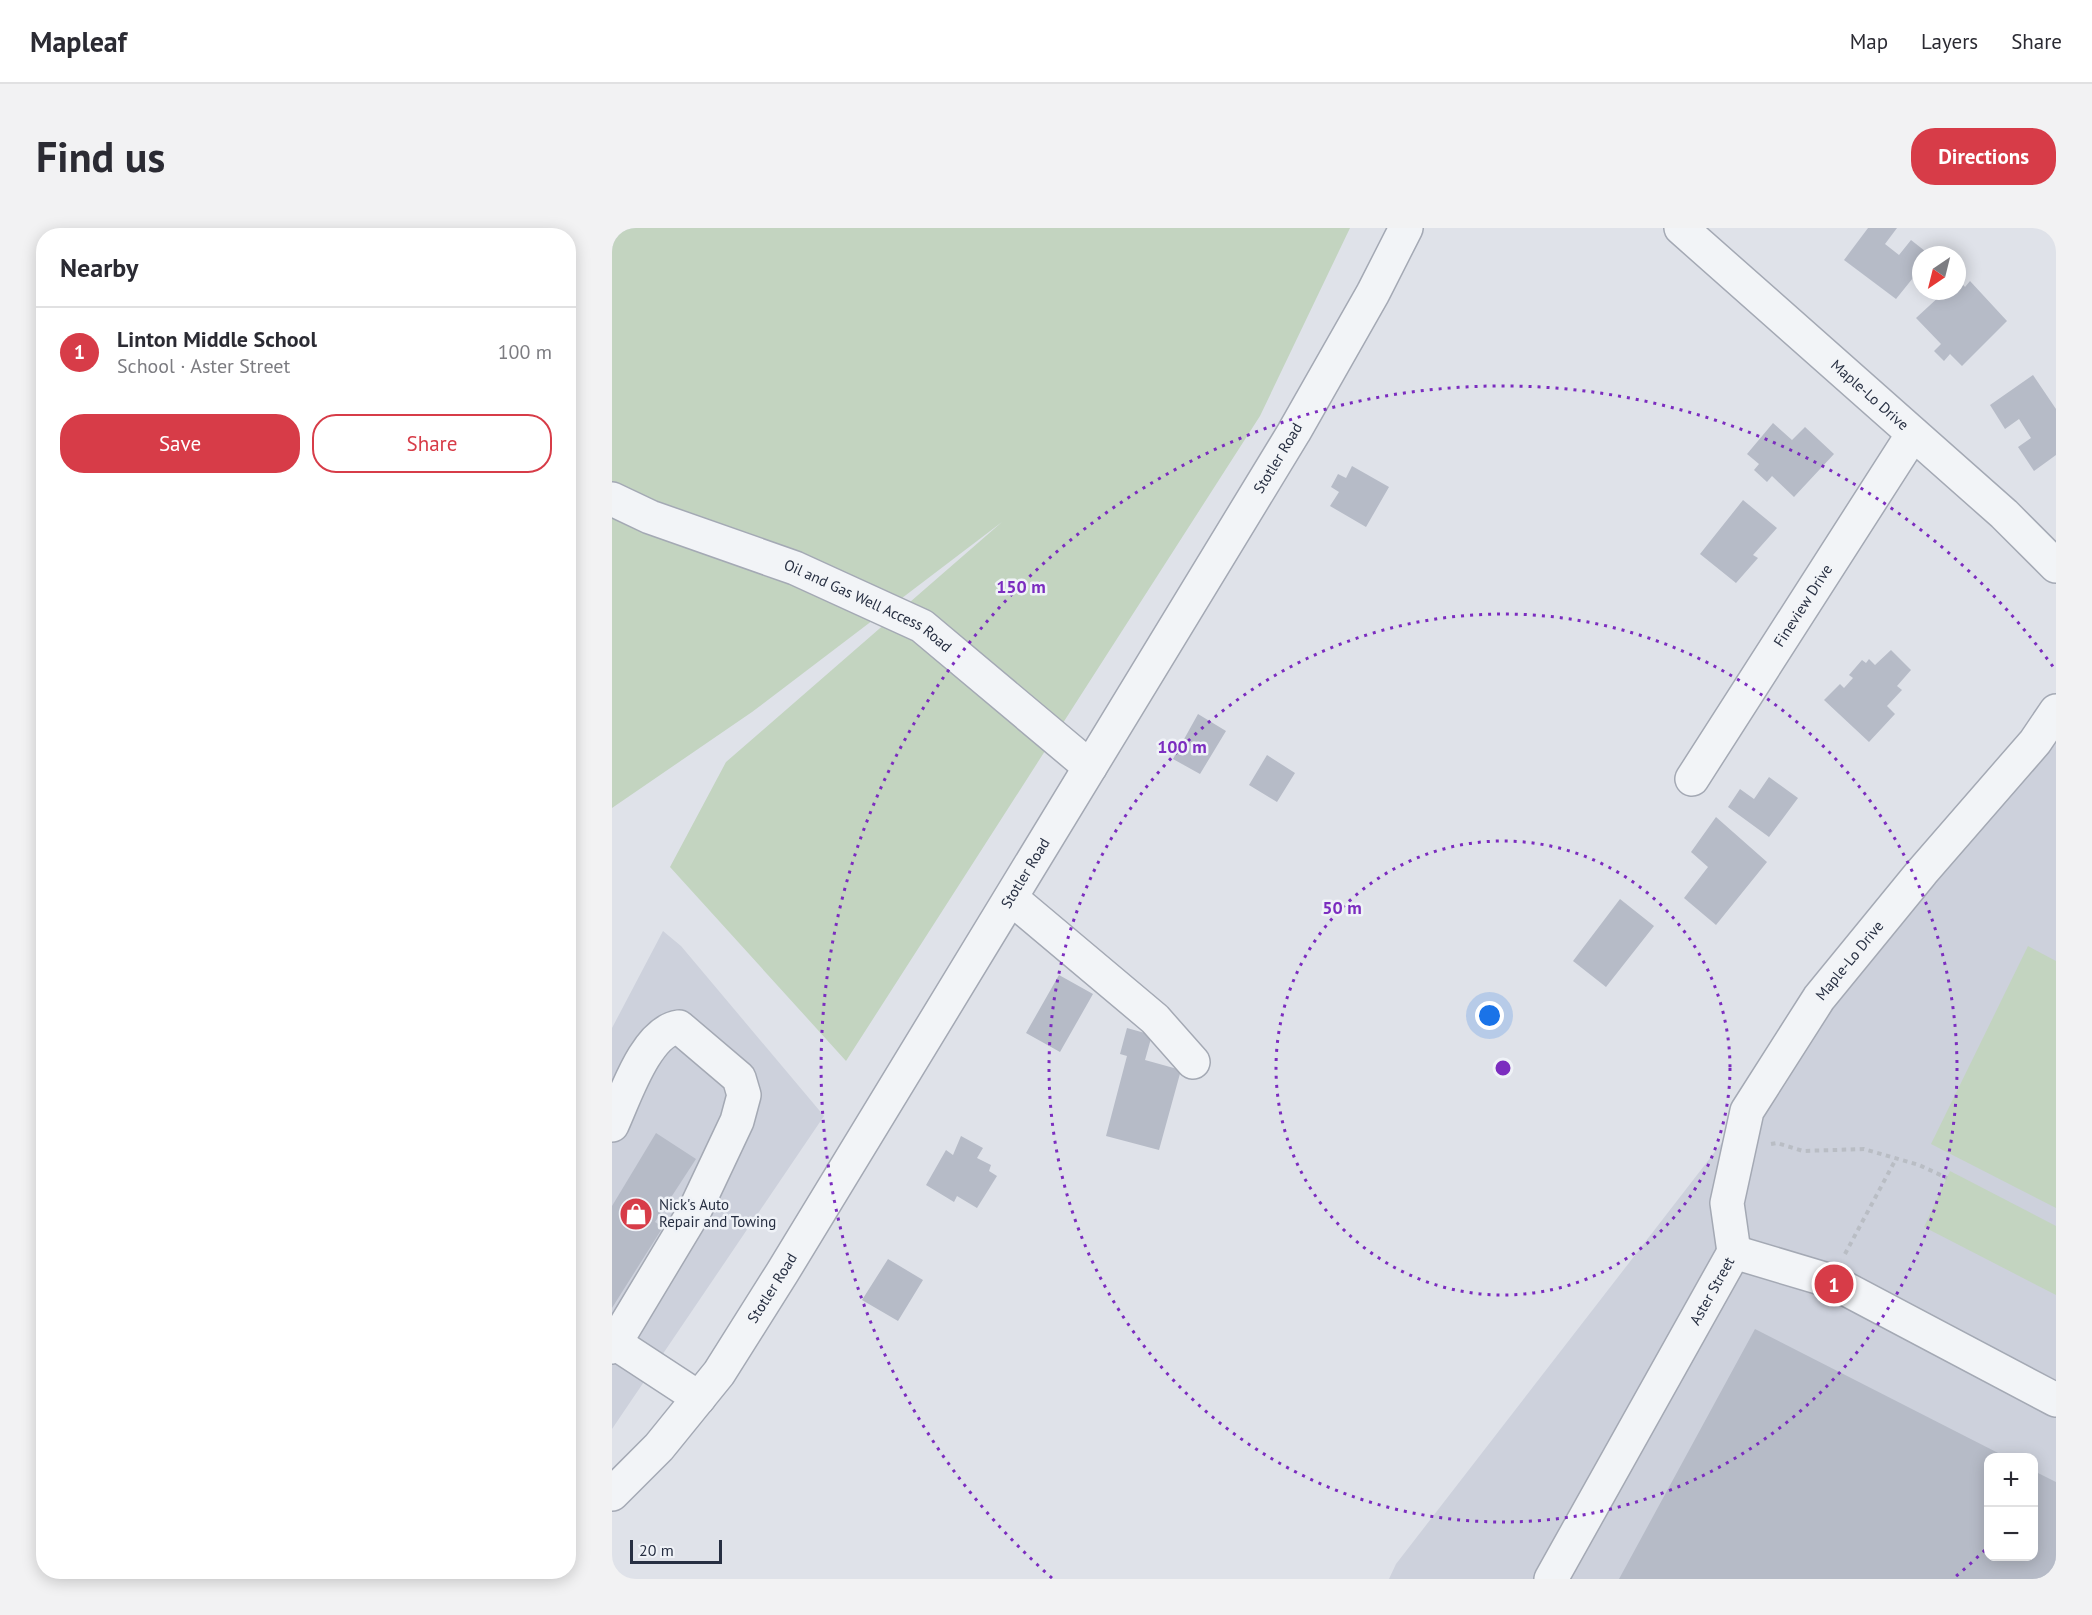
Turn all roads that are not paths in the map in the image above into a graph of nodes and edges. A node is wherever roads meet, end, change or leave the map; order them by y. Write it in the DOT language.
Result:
graph roads {
  1 [pos="1406,228"];
  2 [pos="1681,228"];
  3 [pos="1913,434"];
  4 [pos="612,500"];
  5 [pos="2056,566"];
  6 [pos="2056,711"];
  7 [pos="1090,767"];
  8 [pos="1692,778"];
  9 [pos="1011,898"];
  10 [pos="1193,1062"];
  11 [pos="612,1125"];
  12 [pos="1734,1252"];
  13 [pos="613,1344"];
  14 [pos="699,1398"];
  15 [pos="2056,1400"];
  16 [pos="612,1494"];
  17 [pos="1550,1578"];
  1 -- 7 [label="street, Stotler Road"];
  2 -- 3 [label="street, Maple-Lo Drive"];
  3 -- 5 [label="street, Maple-Lo Drive"];
  3 -- 8 [label="street, Fineview Drive"];
  4 -- 7 [label="street, Oil and Gas Well Access Road"];
  6 -- 12 [label="street, Maple-Lo Drive"];
  7 -- 9 [label="street, Stotler Road"];
  9 -- 10 [label="street"];
  9 -- 14 [label="street, Stotler Road"];
  11 -- 13 [label="street"];
  12 -- 15 [label="street, Aster Street"];
  12 -- 17 [label="street, Aster Street"];
  13 -- 14 [label="street"];
  14 -- 16 [label="street, Stotler Road"];
}
